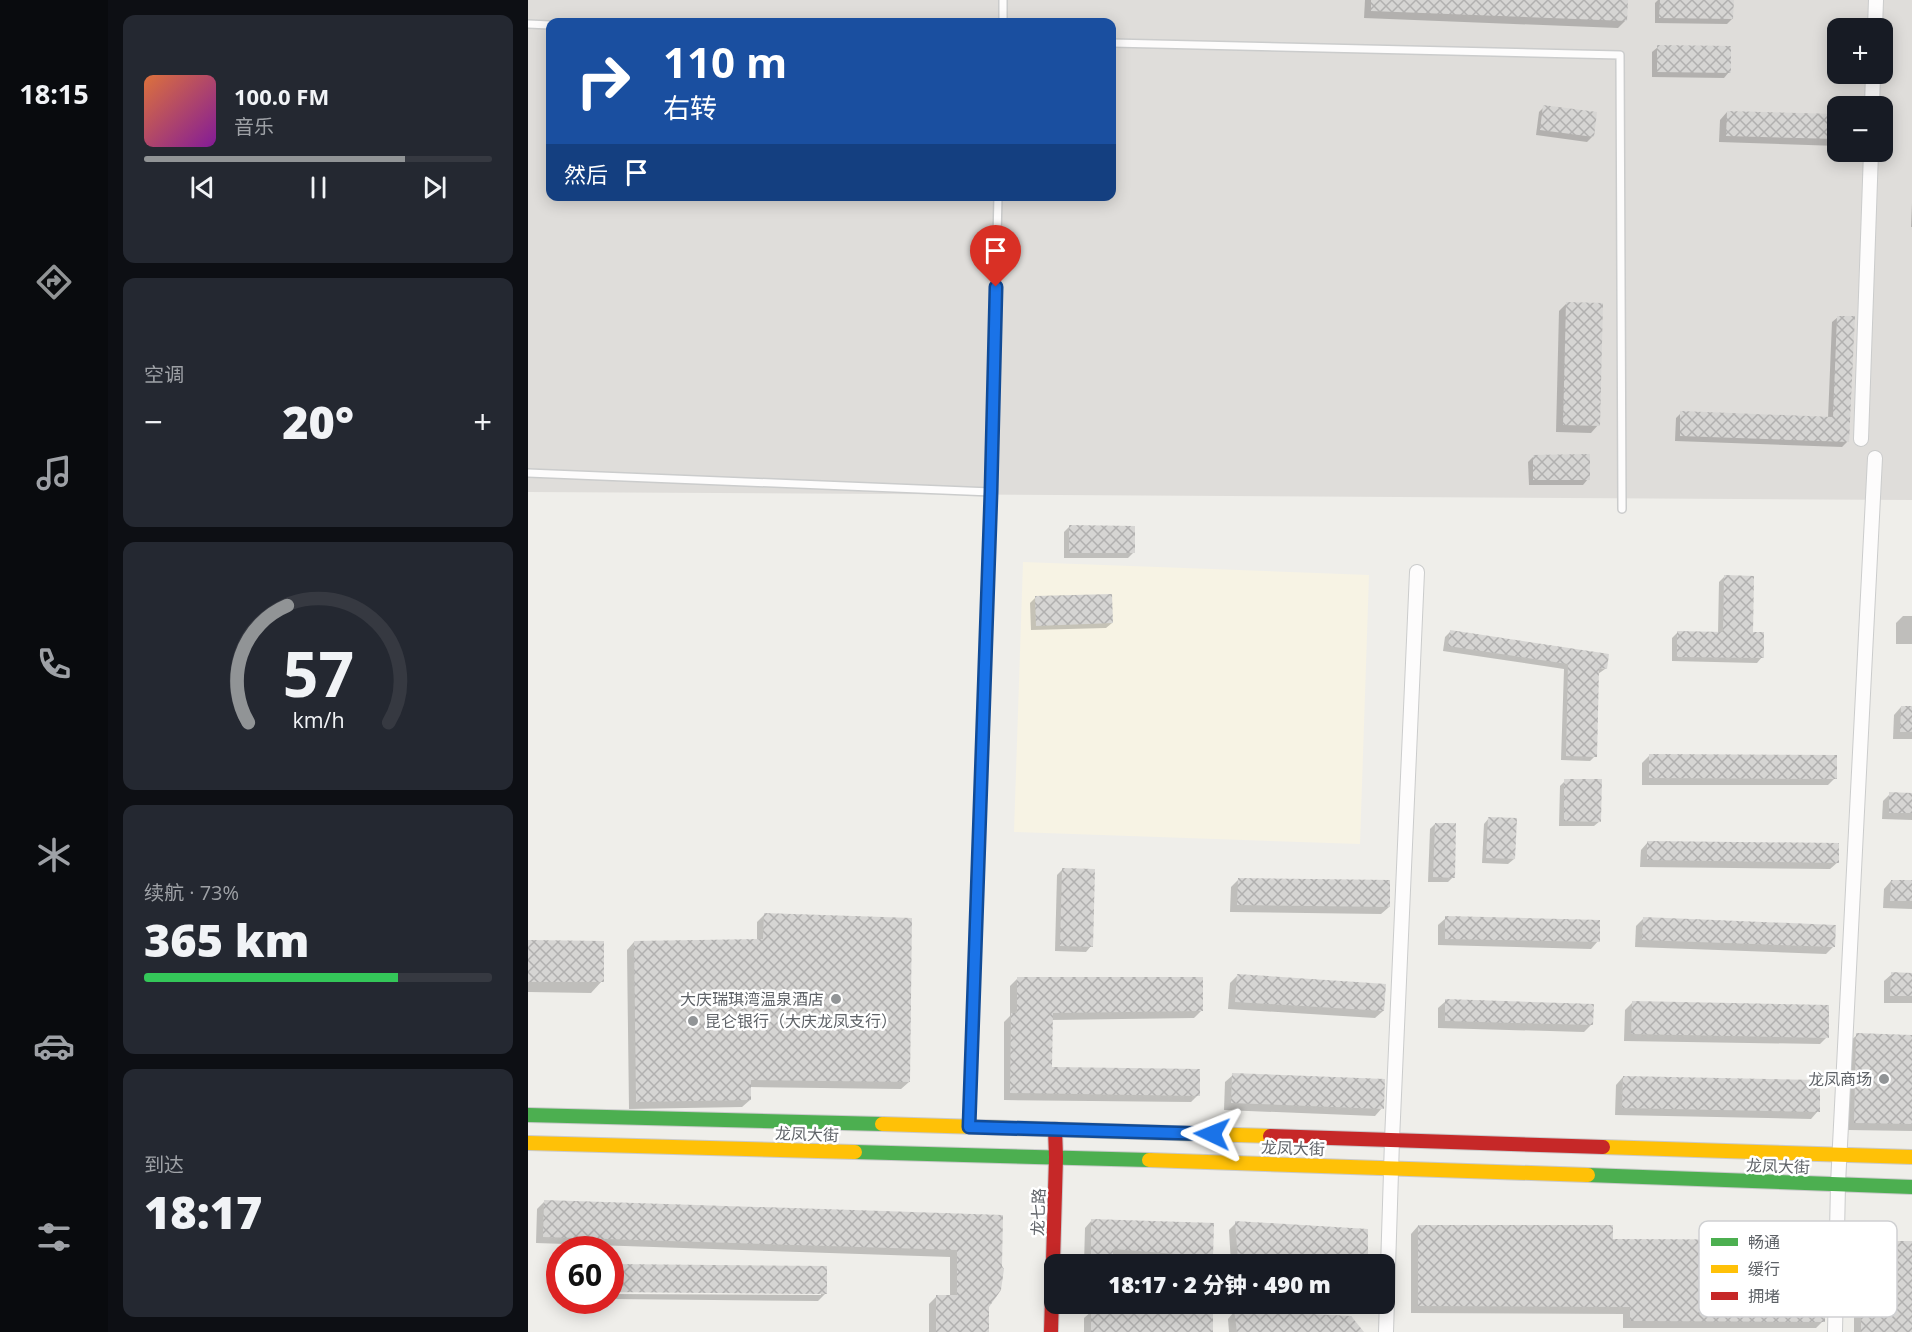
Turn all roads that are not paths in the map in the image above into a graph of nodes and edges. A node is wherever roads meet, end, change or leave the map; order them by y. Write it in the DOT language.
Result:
graph roads {
  1 [pos="1003,0"];
  2 [pos="1876,0"];
  3 [pos="1003,18"];
  4 [pos="1875,18"];
  5 [pos="528,24"];
  6 [pos="546,25"];
  7 [pos="1116,43"];
  8 [pos="1870,162"];
  9 [pos="998,201"];
  10 [pos="1861,439"];
  11 [pos="1875,458"];
  12 [pos="528,473"];
  13 [pos="991,492"];
  14 [pos="1622,509"];
  15 [pos="1417,572"];
  16 [pos="528,1115"];
  17 [pos="969,1127"];
  18 [pos="1055,1129"];
  19 [pos="1392,1140"];
  20 [pos="528,1143"];
  21 [pos="1840,1155"];
  22 [pos="1056,1157"];
  23 [pos="1912,1157"];
  24 [pos="1392,1168"];
  25 [pos="1838,1184"];
  26 [pos="1912,1187"];
  27 [pos="1837,1221"];
  28 [pos="1835,1317"];
  29 [pos="1051,1332"];
  30 [pos="1386,1332"];
  31 [pos="1835,1332"];
  1 -- 3 [label="lane"];
  2 -- 4 [label="street"];
  5 -- 6 [label="lane"];
  7 -- 14 [label="lane"];
  8 -- 10 [label="street"];
  9 -- 13 [label="lane"];
  11 -- 21 [label="street"];
  12 -- 13 [label="lane"];
  13 -- 17 [label="lane"];
  15 -- 19 [label="street"];
  16 -- 17 [label="main road, 龙凤大街"];
  17 -- 18 [label="main road, 龙凤大街"];
  18 -- 19 [label="main road, 龙凤大街"];
  18 -- 22 [label="main road, 龙七路"];
  19 -- 21 [label="main road, 龙凤大街"];
  19 -- 24 [label="street"];
  20 -- 22 [label="main road, 龙凤大街"];
  21 -- 23 [label="main road, 龙凤大街"];
  21 -- 25 [label="street"];
  22 -- 24 [label="main road, 龙凤大街"];
  22 -- 29 [label="main road, 龙七路"];
  24 -- 25 [label="main road, 龙凤大街"];
  24 -- 30 [label="street"];
  25 -- 26 [label="main road, 龙凤大街"];
  25 -- 27 [label="street"];
  28 -- 31 [label="street"];
}
